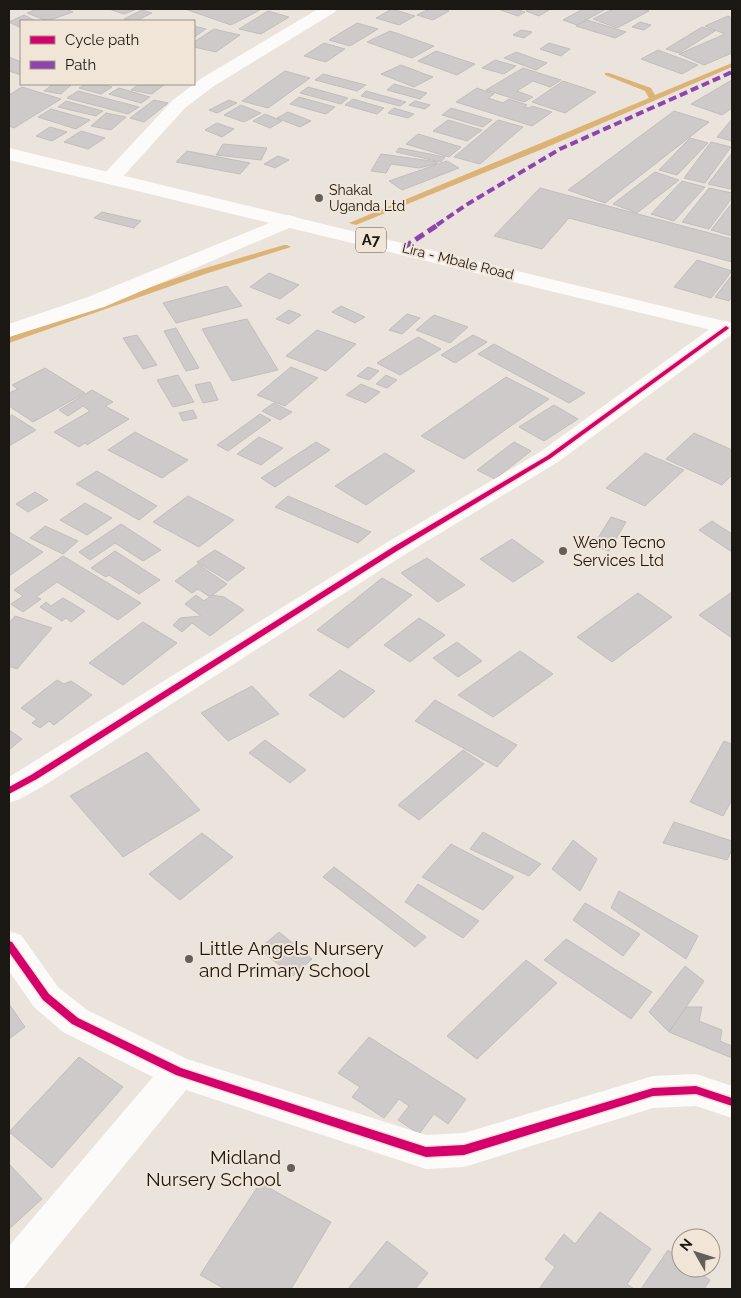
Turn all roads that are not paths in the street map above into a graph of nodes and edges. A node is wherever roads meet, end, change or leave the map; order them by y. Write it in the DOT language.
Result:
graph roads {
  1 [pos="329,9"];
  2 [pos="9,154"];
  3 [pos="111,178"];
  4 [pos="289,220"];
  5 [pos="729,328"];
  6 [pos="9,331"];
  7 [pos="9,791"];
  8 [pos="9,945"];
  9 [pos="179,1072"];
  10 [pos="732,1102"];
  11 [pos="9,1275"];
  1 -- 3 [label="street"];
  2 -- 3 [label="street, Lira - Mbale Road / A7"];
  3 -- 4 [label="street, Lira - Mbale Road / A7"];
  4 -- 5 [label="street, Lira - Mbale Road / A7"];
  4 -- 6 [label="street"];
  5 -- 7 [label="street"];
  8 -- 9 [label="street"];
  9 -- 10 [label="street"];
  9 -- 11 [label="street"];
}
